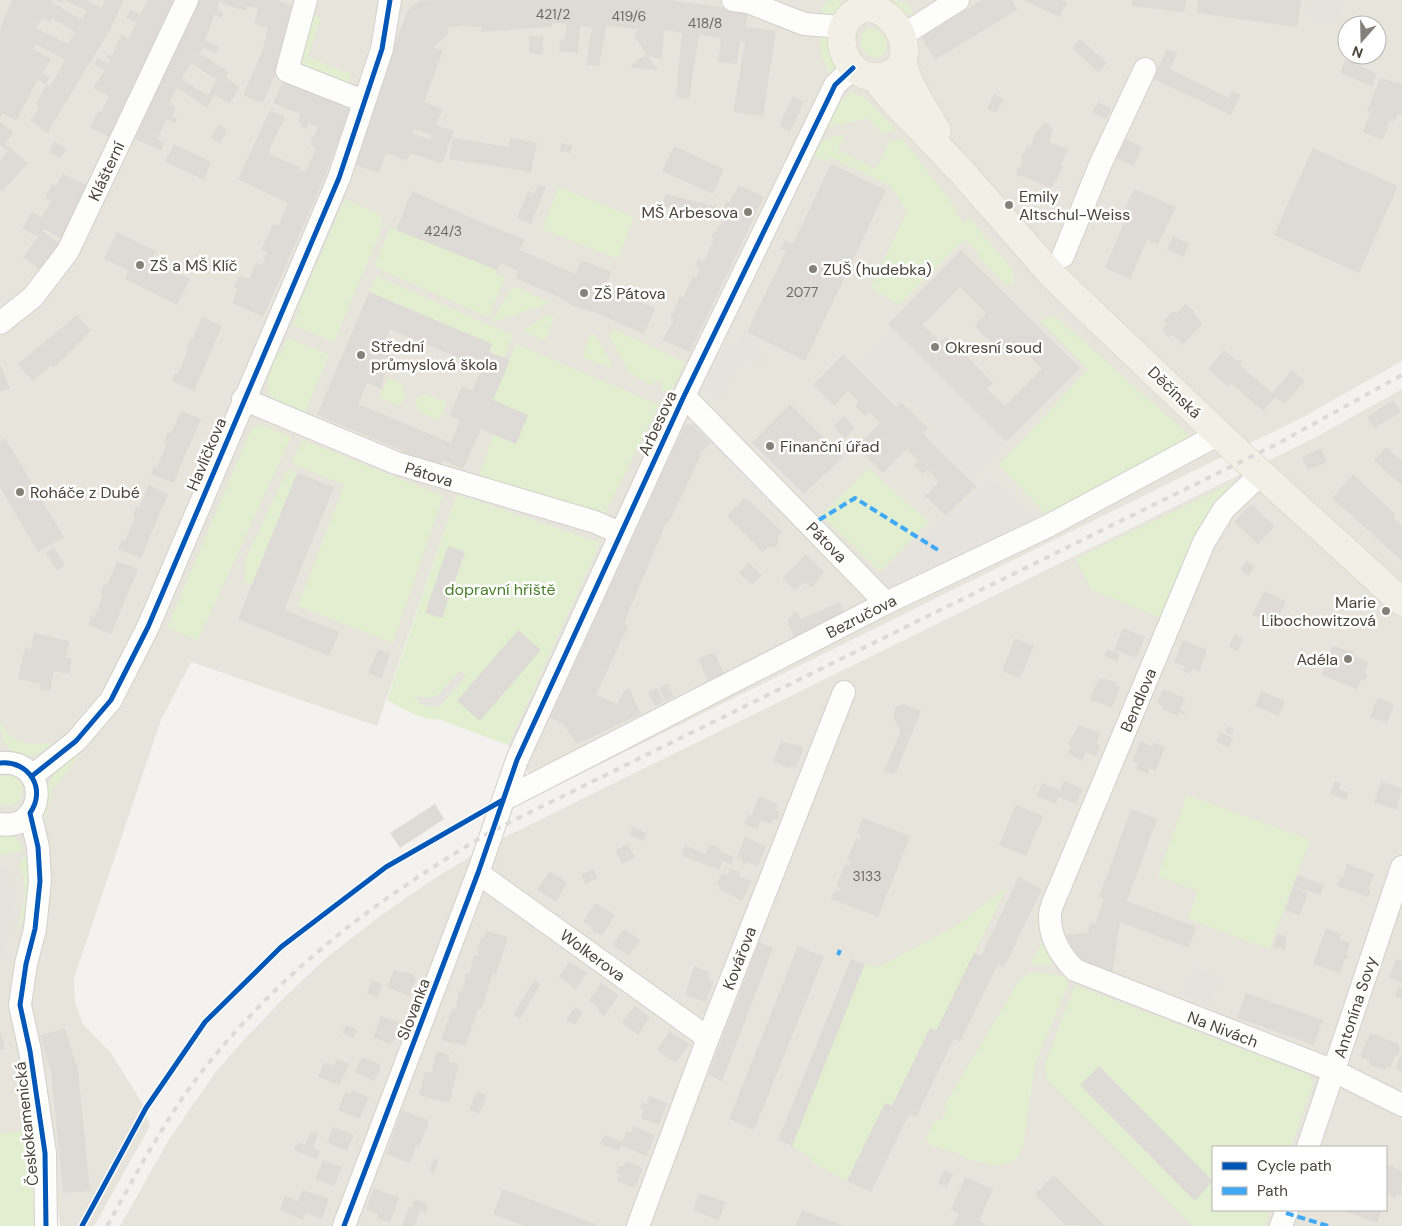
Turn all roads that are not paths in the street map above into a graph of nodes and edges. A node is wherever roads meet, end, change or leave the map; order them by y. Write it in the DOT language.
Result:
graph roads {
  1 [pos="187,0"];
  2 [pos="306,0"];
  3 [pos="390,0"];
  4 [pos="733,0"];
  5 [pos="958,0"];
  6 [pos="872,4"];
  7 [pos="845,15"];
  8 [pos="902,48"];
  9 [pos="1145,69"];
  10 [pos="864,72"];
  11 [pos="361,107"];
  12 [pos="961,171"];
  13 [pos="1063,256"];
  14 [pos="0,323"];
  15 [pos="684,396"];
  16 [pos="243,399"];
  17 [pos="1219,434"];
  18 [pos="1260,474"];
  19 [pos="620,533"];
  20 [pos="1402,602"];
  21 [pos="886,603"];
  22 [pos="844,692"];
  23 [pos="0,763"];
  24 [pos="32,776"];
  25 [pos="503,800"];
  26 [pos="30,814"];
  27 [pos="5,824"];
  28 [pos="38,847"];
  29 [pos="1402,867"];
  30 [pos="478,873"];
  31 [pos="1054,942"];
  32 [pos="708,1038"];
  33 [pos="1334,1071"];
  34 [pos="1402,1105"];
  35 [pos="1308,1146"];
  36 [pos="1287,1211"];
  37 [pos="46,1226"];
  38 [pos="344,1226"];
  39 [pos="638,1226"];
  40 [pos="1281,1226"];
  1 -- 14 [label="street, Klášterní"];
  2 -- 11 [label="street"];
  3 -- 11 [label="street, Havlíčkova"];
  4 -- 7 [label="street"];
  5 -- 8 [label="street"];
  6 -- 7 [label="main road, Děčínská"];
  6 -- 8 [label="main road, Děčínská"];
  7 -- 10 [label="main road, Děčínská"];
  8 -- 10 [label="main road"];
  8 -- 12 [label="main road, Děčínská"];
  9 -- 13 [label="street"];
  10 -- 12 [label="main road, Děčínská"];
  10 -- 15 [label="street, Arbesova"];
  11 -- 16 [label="street, Havlíčkova"];
  12 -- 17 [label="main road, Děčínská"];
  15 -- 19 [label="street, Arbesova"];
  15 -- 21 [label="street, Pátova"];
  16 -- 19 [label="street, Pátova"];
  16 -- 24 [label="street, Havlíčkova"];
  17 -- 18 [label="main road, Děčínská"];
  17 -- 21 [label="street, Bezručova"];
  18 -- 20 [label="main road, Děčínská"];
  18 -- 31 [label="street, Bendlova"];
  19 -- 25 [label="street, Arbesova"];
  21 -- 25 [label="street, Bezručova"];
  22 -- 32 [label="street, Kovářova"];
  23 -- 24 [label="street"];
  24 -- 26 [label="street"];
  25 -- 30 [label="street, Slovanka"];
  26 -- 27 [label="street"];
  26 -- 28 [label="street, Českokamenická"];
  27 -- 28 [label="street"];
  28 -- 37 [label="street, Českokamenická"];
  29 -- 33 [label="street, Antonína Sovy"];
  30 -- 32 [label="street, Wolkerova"];
  30 -- 38 [label="street, Slovanka"];
  31 -- 33 [label="street, Na Nivách"];
  32 -- 39 [label="street, Kovářova"];
  33 -- 34 [label="street, Na Nivách"];
  33 -- 35 [label="street, Antonína Sovy"];
  36 -- 40 [label="street"];
}
